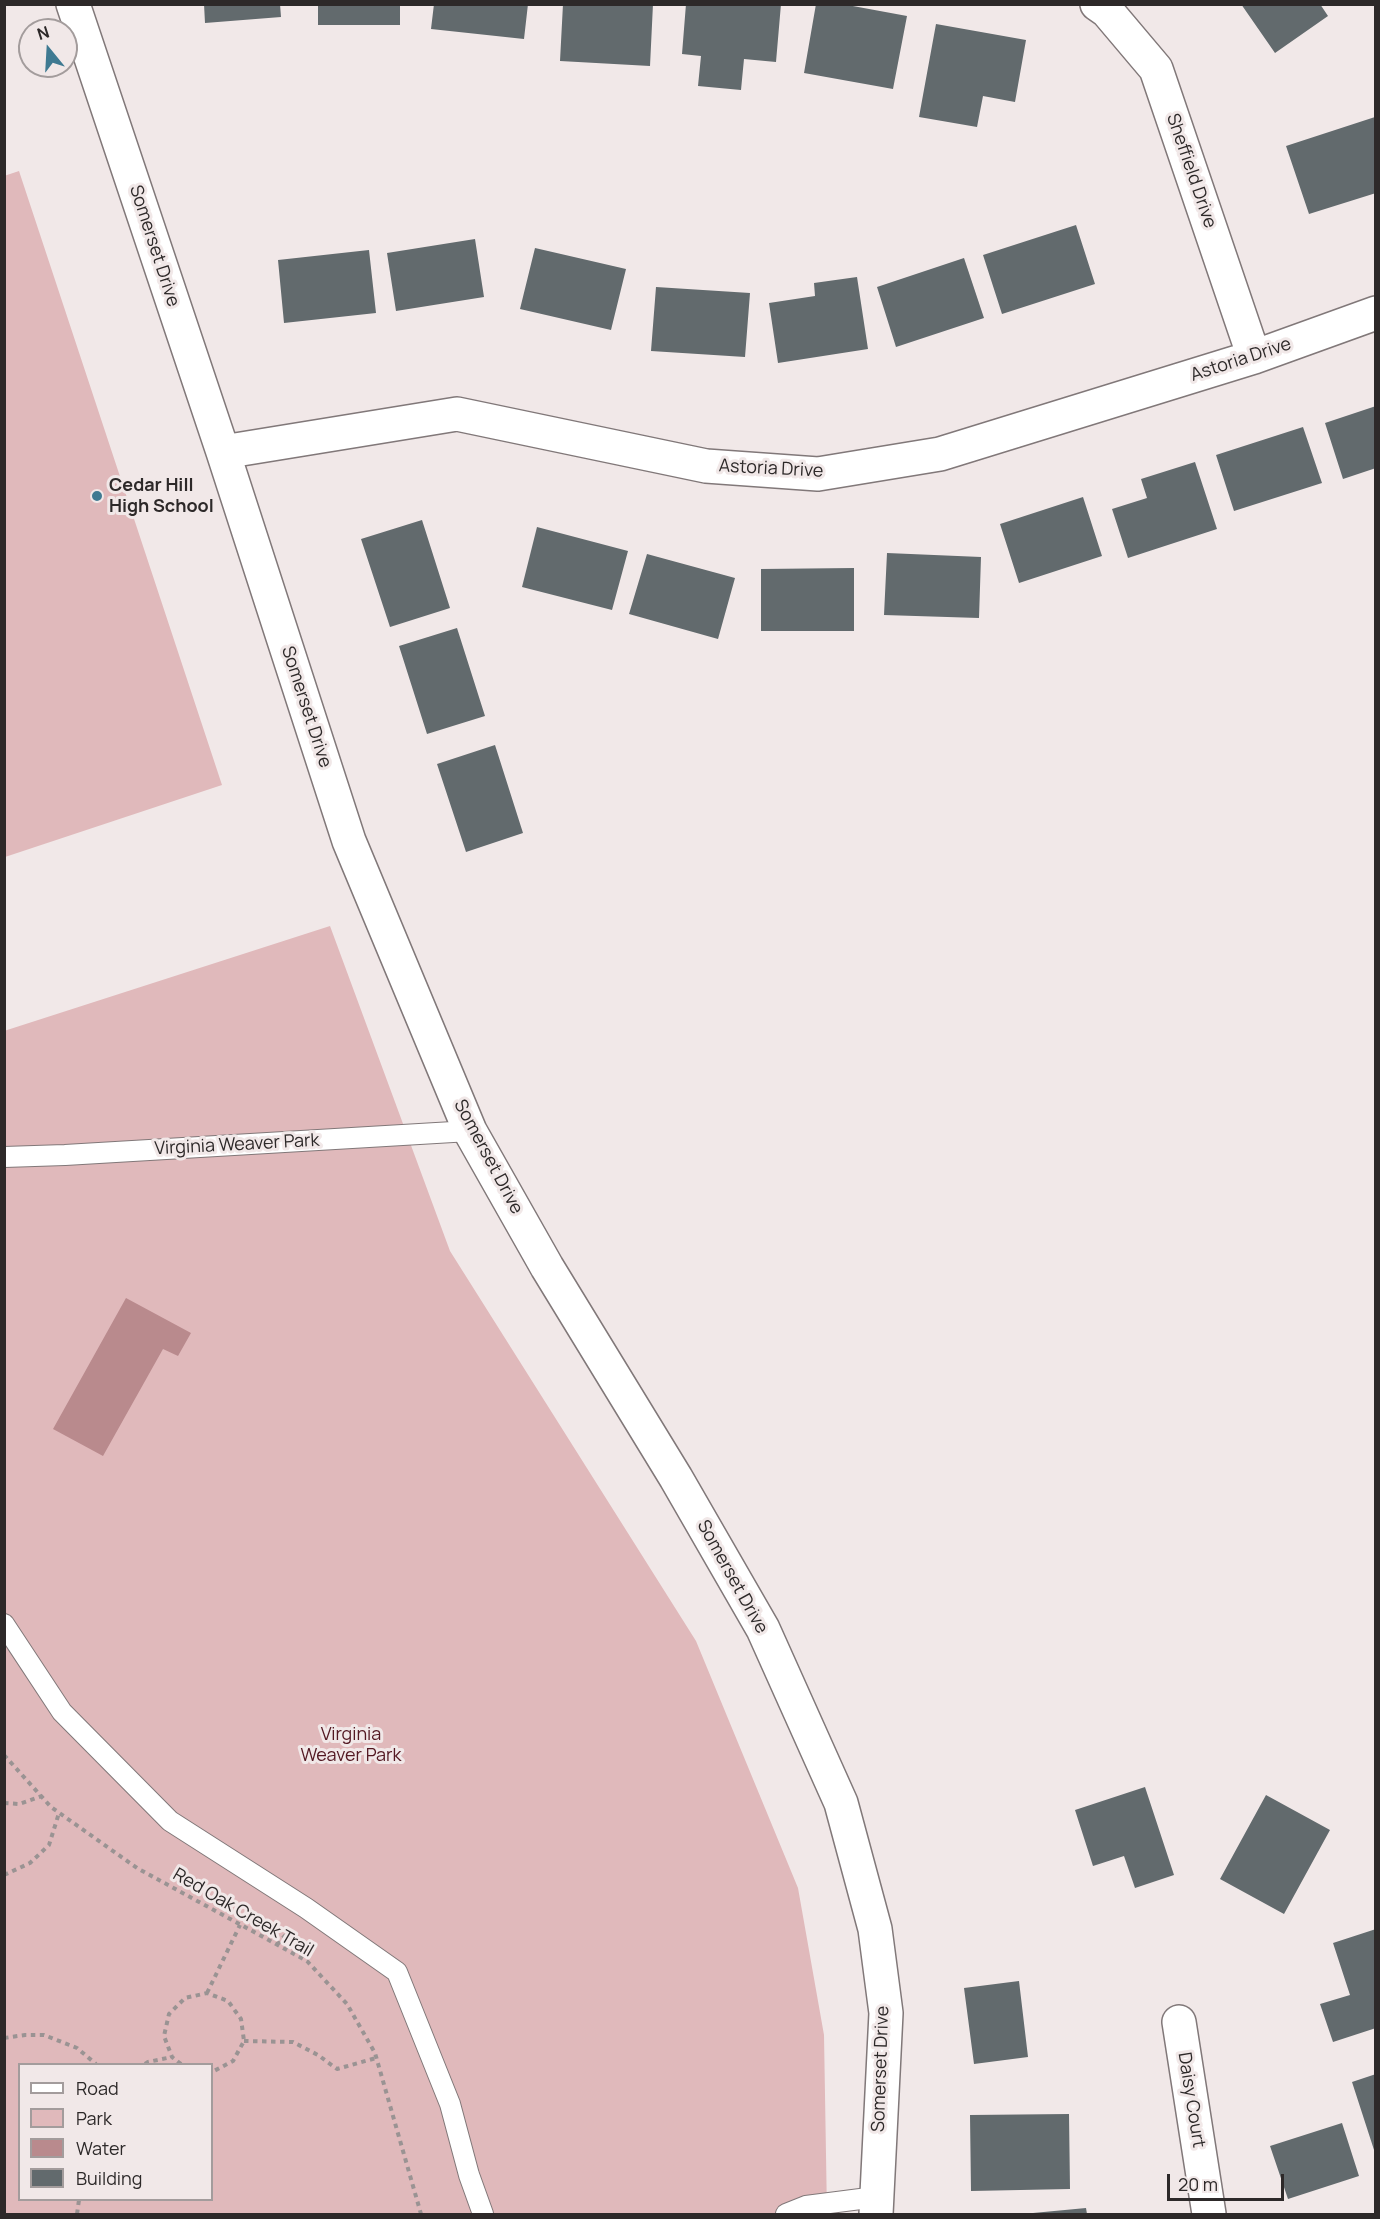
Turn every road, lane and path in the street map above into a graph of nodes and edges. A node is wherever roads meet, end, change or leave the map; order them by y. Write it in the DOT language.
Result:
graph roads {
  1 [pos="74,4"];
  2 [pos="1097,4"];
  3 [pos="1376,313"];
  4 [pos="1254,357"];
  5 [pos="223,452"];
  6 [pos="470,1131"];
  7 [pos="4,1157"];
  8 [pos="4,1624"];
  9 [pos="4,1755"];
  10 [pos="42,1796"];
  11 [pos="4,1803"];
  12 [pos="59,1813"];
  13 [pos="4,1875"];
  14 [pos="240,1925"];
  15 [pos="207,1993"];
  16 [pos="1179,2022"];
  17 [pos="4,2038"];
  18 [pos="243,2041"];
  19 [pos="171,2057"];
  20 [pos="376,2058"];
  21 [pos="95,2063"];
  22 [pos="146,2063"];
  23 [pos="180,2063"];
  24 [pos="213,2071"];
  25 [pos="876,2206"];
  26 [pos="421,2214"];
  27 [pos="483,2214"];
  28 [pos="786,2214"];
  29 [pos="1209,2214"];
  1 -- 5 [label="street, Somerset Drive"];
  2 -- 4 [label="street, Sheffield Drive"];
  3 -- 4 [label="street, Astoria Drive"];
  4 -- 5 [label="street, Astoria Drive"];
  5 -- 6 [label="street, Somerset Drive"];
  6 -- 7 [label="lane, Virginia Weaver Park"];
  6 -- 25 [label="street, Somerset Drive"];
  8 -- 27 [label="lane"];
  9 -- 10 [label="path, Red Oak Creek Trail"];
  10 -- 11 [label="path"];
  10 -- 12 [label="path, Red Oak Creek Trail"];
  12 -- 13 [label="path"];
  12 -- 14 [label="path, Red Oak Creek Trail"];
  14 -- 15 [label="path"];
  14 -- 20 [label="path, Red Oak Creek Trail"];
  15 -- 18 [label="path"];
  15 -- 19 [label="path"];
  16 -- 29 [label="street, Daisy Court"];
  17 -- 21 [label="path"];
  18 -- 20 [label="path"];
  18 -- 24 [label="path"];
  19 -- 22 [label="path"];
  19 -- 23 [label="path"];
  20 -- 26 [label="path, Red Oak Creek Trail"];
  25 -- 28 [label="lane"];
}
